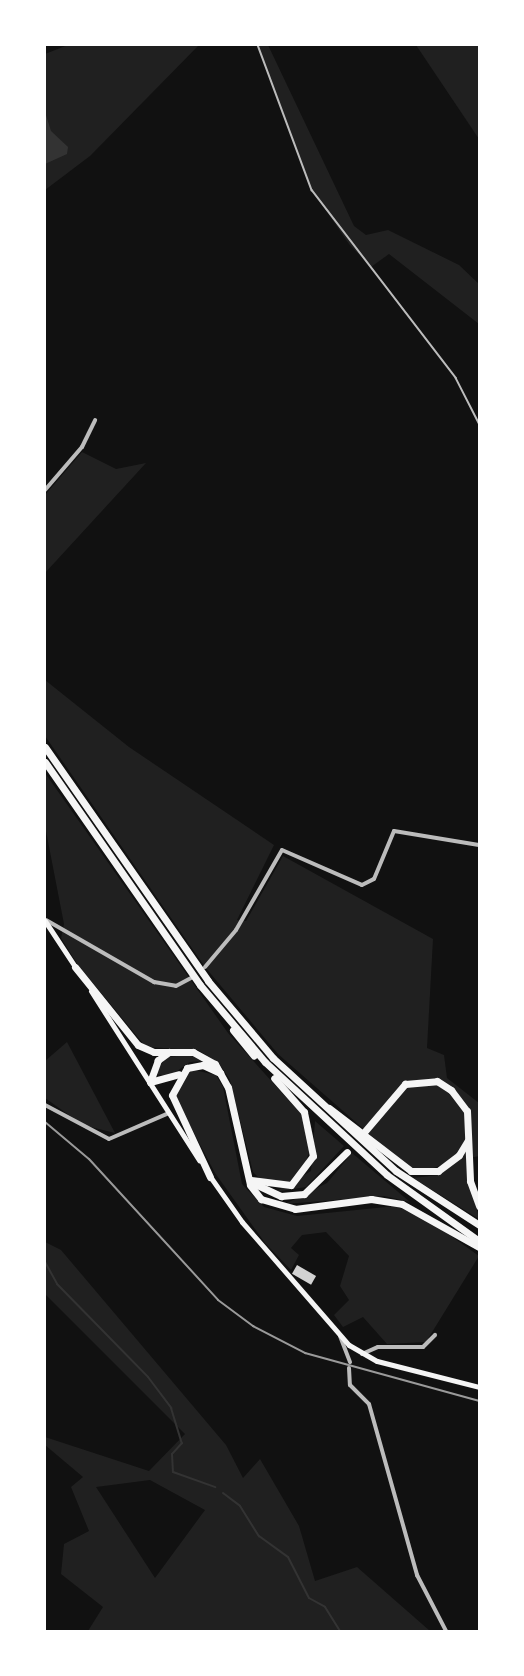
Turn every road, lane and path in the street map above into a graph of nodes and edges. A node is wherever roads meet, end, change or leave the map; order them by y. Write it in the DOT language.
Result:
graph roads {
  1 [pos="258,45"];
  2 [pos="95,420"];
  3 [pos="479,423"];
  4 [pos="45,490"];
  5 [pos="45,747"];
  6 [pos="45,762"];
  7 [pos="479,845"];
  8 [pos="117,859"];
  9 [pos="45,920"];
  10 [pos="75,967"];
  11 [pos="205,967"];
  12 [pos="190,978"];
  13 [pos="224,1015"];
  14 [pos="169,1052"];
  15 [pos="179,1074"];
  16 [pos="222,1074"];
  17 [pos="150,1082"];
  18 [pos="311,1096"];
  19 [pos="45,1105"];
  20 [pos="169,1113"];
  21 [pos="365,1131"];
  22 [pos="469,1138"];
  23 [pos="347,1152"];
  24 [pos="247,1172"];
  25 [pos="210,1177"];
  26 [pos="251,1180"];
  27 [pos="479,1206"];
  28 [pos="479,1225"];
  29 [pos="479,1241"];
  30 [pos="479,1246"];
  31 [pos="435,1335"];
  32 [pos="340,1336"];
  33 [pos="362,1355"];
  34 [pos="479,1387"];
  35 [pos="446,1631"];
  1 -- 3 [label="lane"];
  2 -- 4 [label="street"];
  5 -- 8 [label="highway"];
  6 -- 8 [label="highway"];
  7 -- 11 [label="street"];
  8 -- 13 [label="highway"];
  8 -- 18 [label="highway"];
  9 -- 10 [label="main road"];
  9 -- 12 [label="street"];
  10 -- 14 [label="highway"];
  10 -- 17 [label="main road"];
  13 -- 26 [label="highway"];
  13 -- 29 [label="highway"];
  14 -- 16 [label="highway"];
  14 -- 17 [label="highway"];
  15 -- 16 [label="highway"];
  15 -- 17 [label="highway"];
  15 -- 25 [label="highway"];
  16 -- 24 [label="highway"];
  17 -- 20 [label="main road"];
  18 -- 22 [label="highway"];
  18 -- 28 [label="highway"];
  19 -- 20 [label="street"];
  20 -- 25 [label="main road"];
  21 -- 22 [label="highway"];
  22 -- 27 [label="highway"];
  23 -- 26 [label="highway"];
  24 -- 26 [label="highway"];
  24 -- 30 [label="highway"];
  25 -- 32 [label="main road"];
  31 -- 33 [label="street"];
  32 -- 33 [label="main road"];
  32 -- 35 [label="street"];
  33 -- 34 [label="main road"];
}
